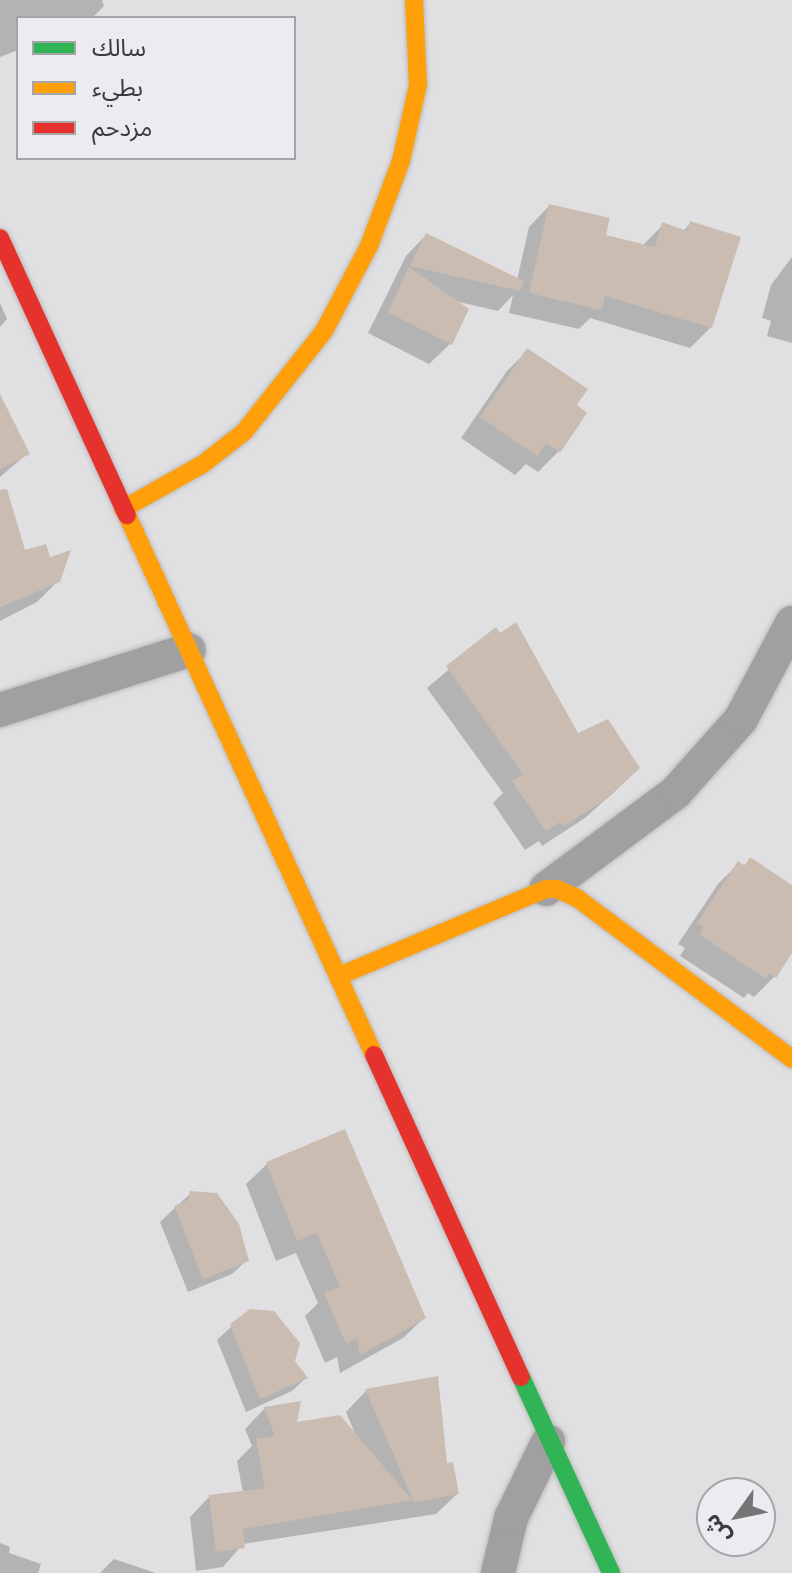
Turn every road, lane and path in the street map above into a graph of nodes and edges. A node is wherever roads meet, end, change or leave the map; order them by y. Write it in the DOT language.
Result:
graph roads {
  1 [pos="414,0"];
  2 [pos="0,238"];
  3 [pos="123,509"];
  4 [pos="792,623"];
  5 [pos="189,650"];
  6 [pos="0,710"];
  7 [pos="546,889"];
  8 [pos="339,976"];
  9 [pos="792,1059"];
  10 [pos="548,1442"];
  11 [pos="498,1573"];
  12 [pos="611,1573"];
  1 -- 3 [label="street"];
  2 -- 3 [label="street"];
  3 -- 5 [label="street"];
  4 -- 7 [label="street"];
  5 -- 6 [label="street"];
  5 -- 8 [label="street"];
  7 -- 8 [label="street"];
  7 -- 9 [label="street"];
  8 -- 10 [label="street"];
  10 -- 11 [label="street"];
  10 -- 12 [label="street"];
}
